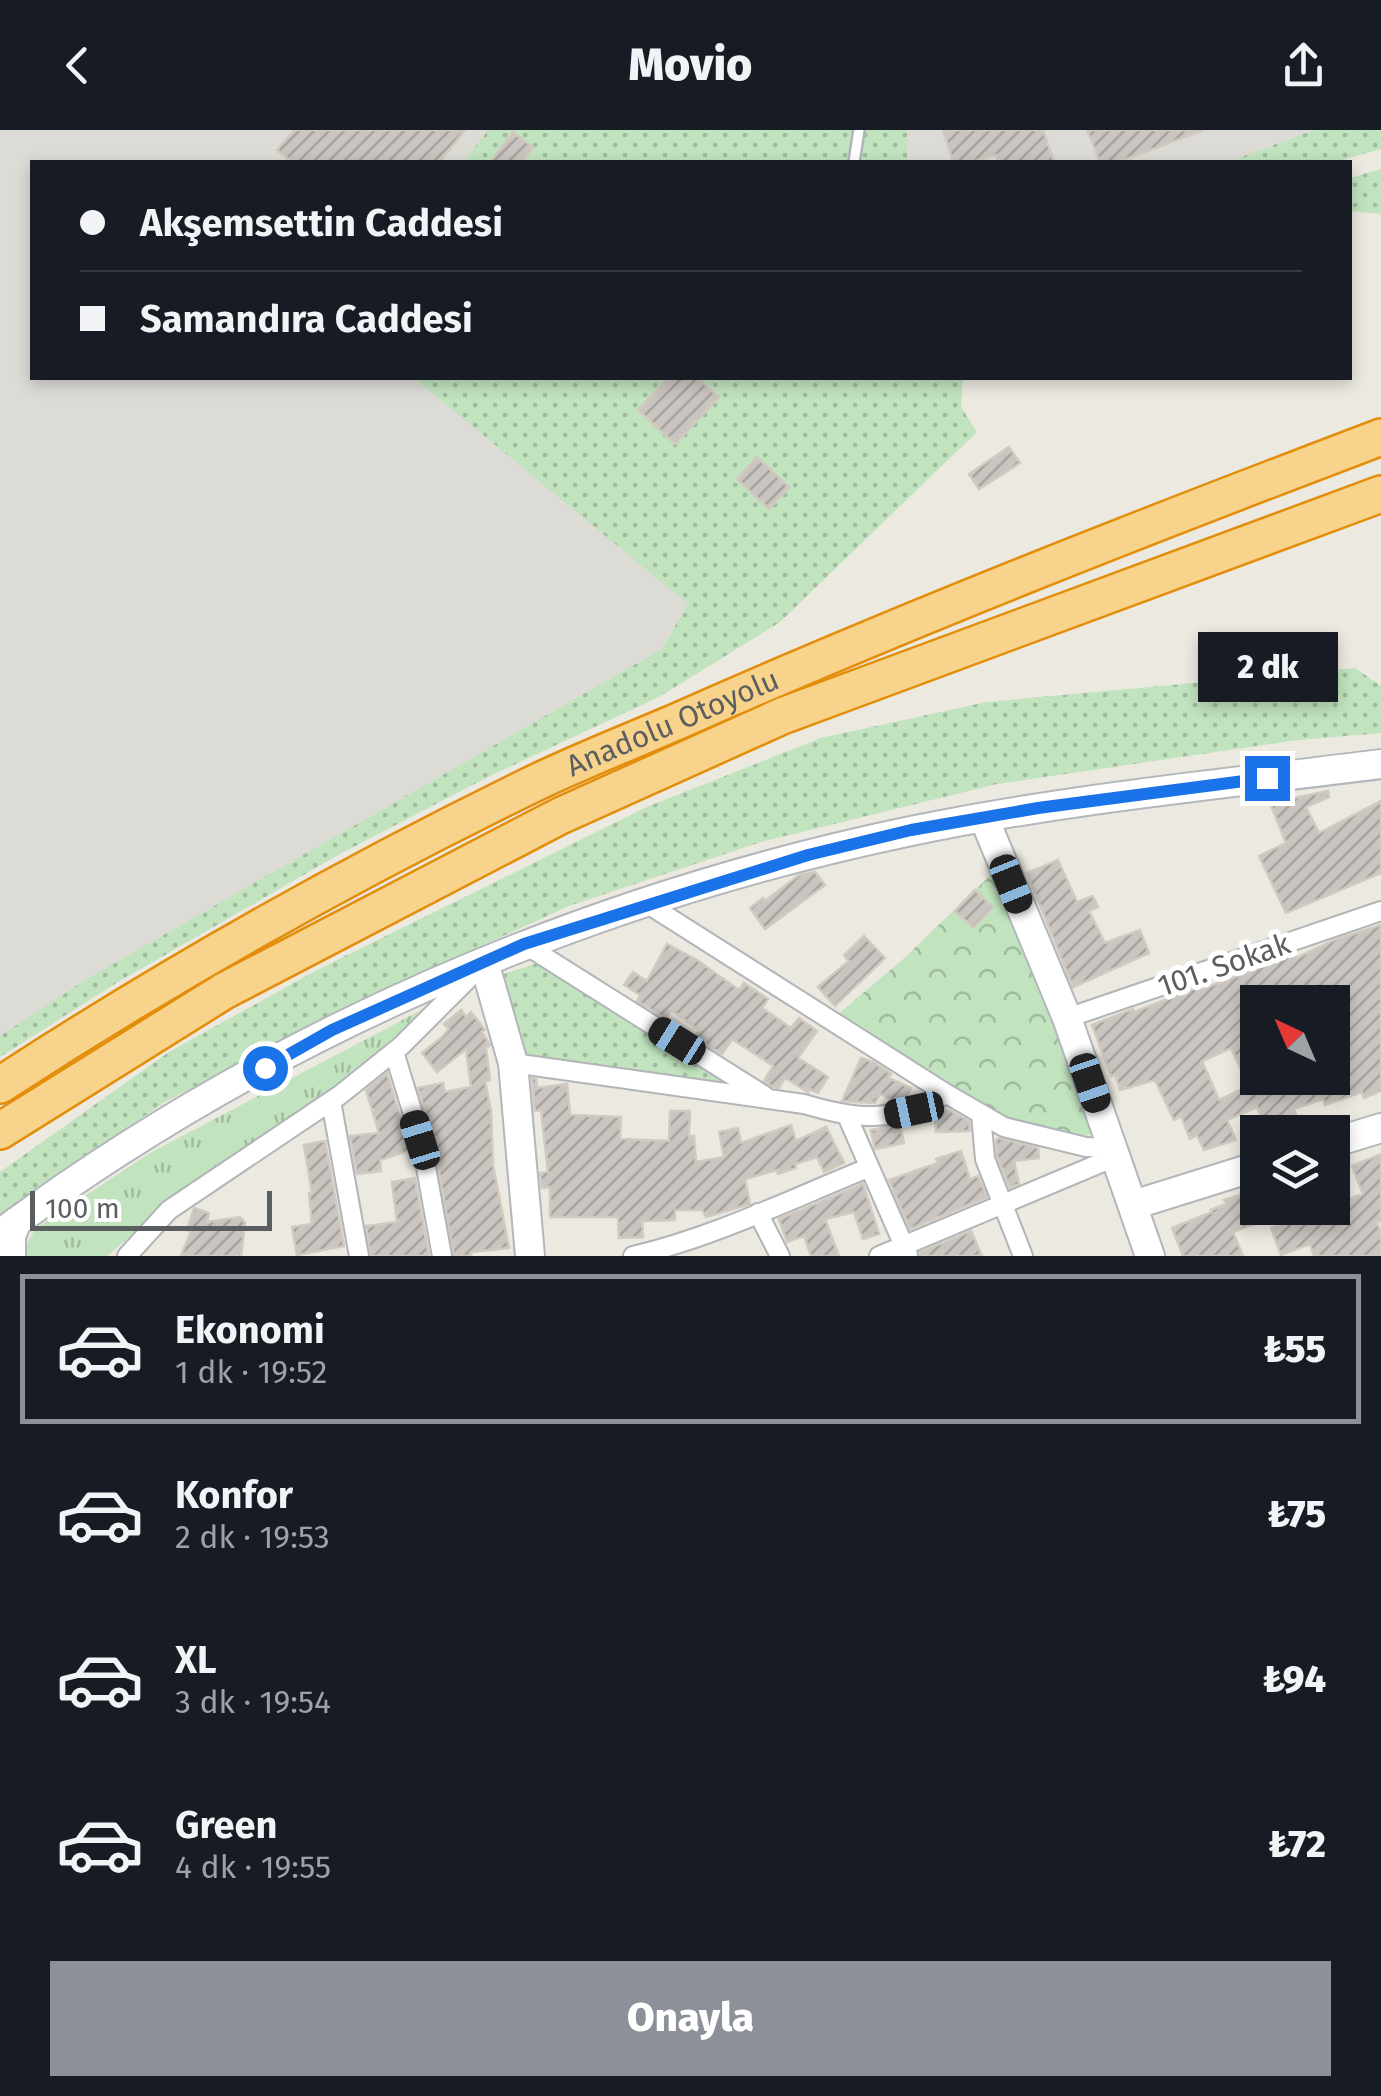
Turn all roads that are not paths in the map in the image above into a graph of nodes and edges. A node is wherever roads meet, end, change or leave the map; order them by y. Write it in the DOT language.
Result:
graph roads {
  1 [pos="860,130"];
  2 [pos="854,160"];
  3 [pos="1381,438"];
  4 [pos="1381,494"];
  5 [pos="1381,764"];
  6 [pos="984,818"];
  7 [pos="646,903"];
  8 [pos="1381,911"];
  9 [pos="524,944"];
  10 [pos="484,962"];
  11 [pos="1067,1018"];
  12 [pos="394,1052"];
  13 [pos="122,1054"];
  14 [pos="514,1063"];
  15 [pos="0,1085"];
  16 [pos="948,1094"];
  17 [pos="769,1099"];
  18 [pos="332,1100"];
  19 [pos="981,1114"];
  20 [pos="848,1118"];
  21 [pos="1381,1128"];
  22 [pos="0,1131"];
  23 [pos="1350,1137"];
  24 [pos="0,1144"];
  25 [pos="1114,1152"];
  26 [pos="868,1168"];
  27 [pos="1240,1172"];
  28 [pos="1000,1203"];
  29 [pos="1132,1205"];
  30 [pos="758,1213"];
  31 [pos="8,1228"];
  32 [pos="0,1246"];
  33 [pos="906,1251"];
  34 [pos="660,1253"];
  35 [pos="11,1256"];
  36 [pos="128,1256"];
  37 [pos="360,1256"];
  38 [pos="442,1256"];
  39 [pos="530,1256"];
  40 [pos="633,1256"];
  41 [pos="780,1256"];
  42 [pos="879,1256"];
  43 [pos="1023,1256"];
  44 [pos="1150,1256"];
  1 -- 2 [label="lane"];
  3 -- 15 [label="highway, Anadolu Otoyolu"];
  4 -- 13 [label="highway, Anadolu Otoyolu"];
  5 -- 6 [label="main road"];
  6 -- 7 [label="main road"];
  6 -- 11 [label="main road"];
  7 -- 9 [label="main road"];
  7 -- 16 [label="street"];
  8 -- 11 [label="street, 101. Sokak"];
  9 -- 10 [label="main road"];
  9 -- 17 [label="street"];
  10 -- 12 [label="street"];
  10 -- 14 [label="main road"];
  10 -- 31 [label="main road"];
  11 -- 25 [label="main road"];
  12 -- 18 [label="street"];
  12 -- 38 [label="street"];
  13 -- 22 [label="highway, Anadolu Otoyolu"];
  13 -- 24 [label="highway"];
  14 -- 17 [label="street"];
  14 -- 39 [label="main road"];
  16 -- 19 [label="street"];
  16 -- 20 [label="street"];
  17 -- 20 [label="street"];
  18 -- 36 [label="street"];
  18 -- 37 [label="street"];
  19 -- 25 [label="street"];
  19 -- 28 [label="street"];
  20 -- 26 [label="street"];
  21 -- 23 [label="main road"];
  25 -- 28 [label="street"];
  25 -- 29 [label="main road"];
  26 -- 30 [label="street"];
  26 -- 33 [label="street"];
  27 -- 29 [label="main road"];
  28 -- 33 [label="street"];
  28 -- 43 [label="street"];
  29 -- 44 [label="main road"];
  30 -- 34 [label="street"];
  30 -- 41 [label="street"];
  31 -- 32 [label="main road"];
  31 -- 35 [label="main road"];
  33 -- 42 [label="street"];
  34 -- 40 [label="street"];
}
